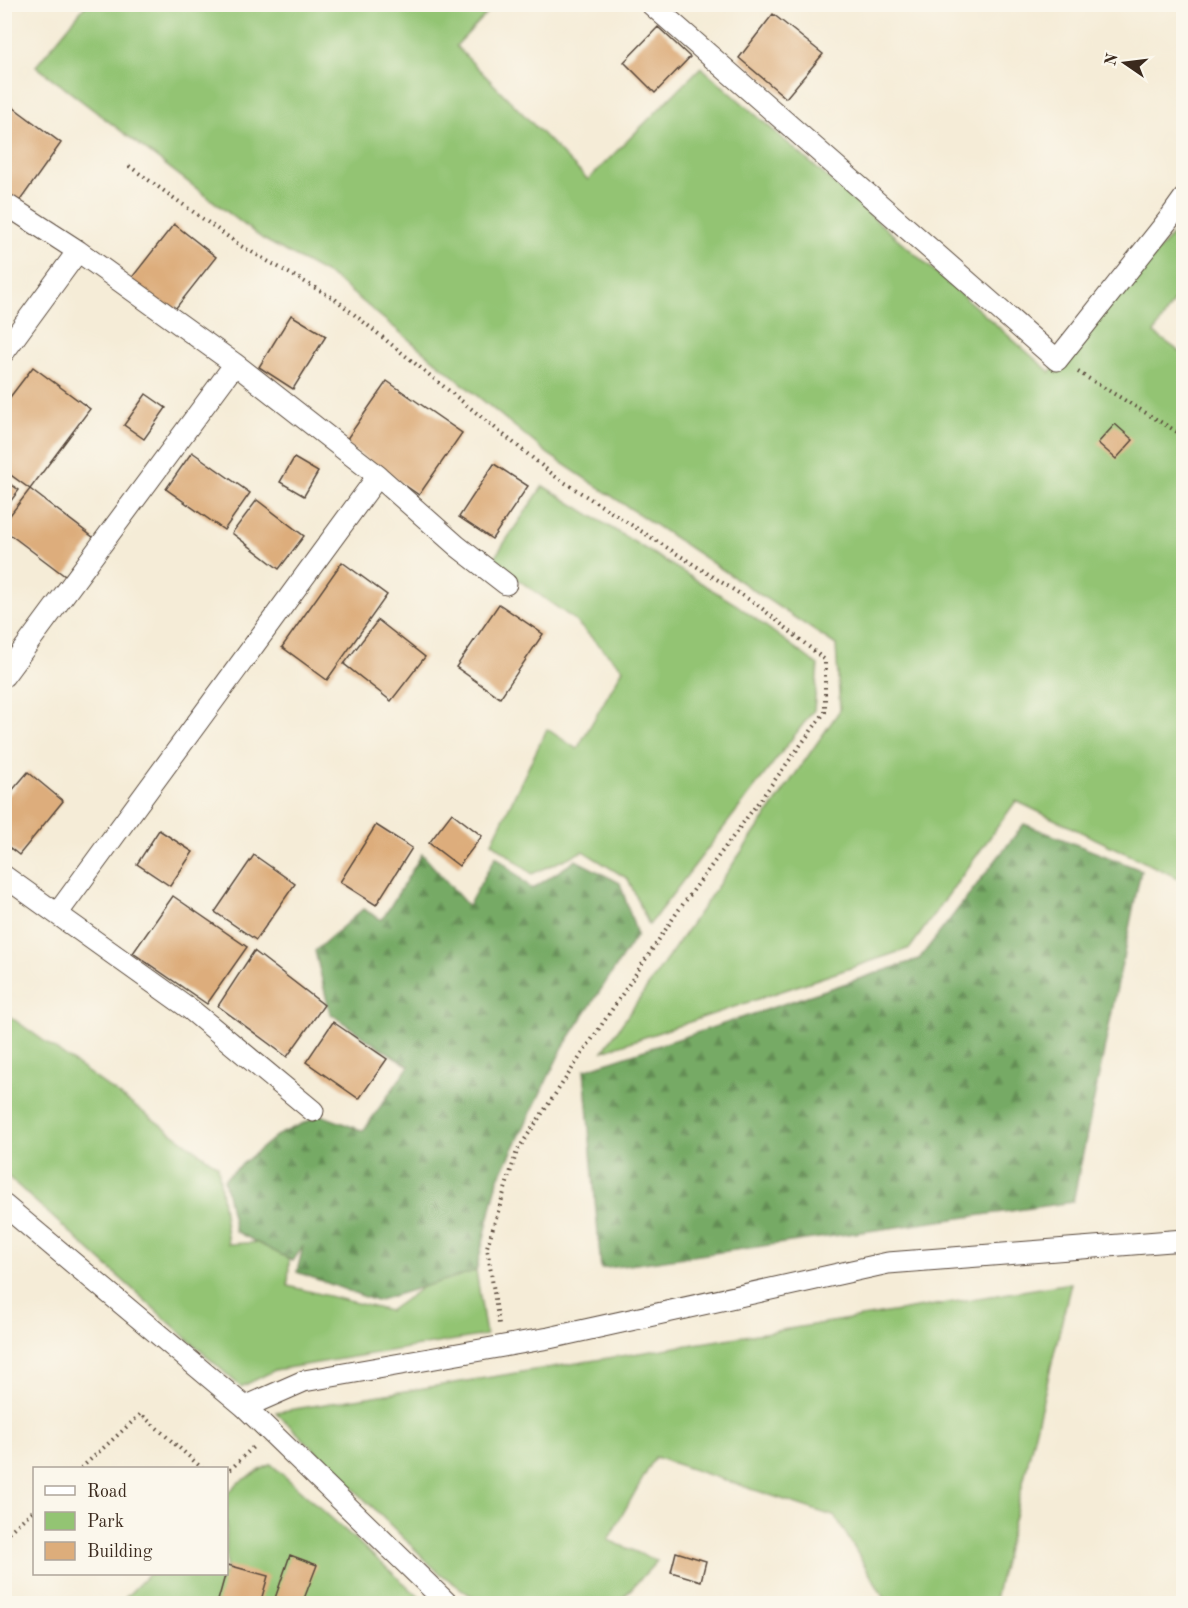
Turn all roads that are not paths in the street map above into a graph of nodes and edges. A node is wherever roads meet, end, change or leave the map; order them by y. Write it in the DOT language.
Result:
graph roads {
  1 [pos="651,4"];
  2 [pos="1184,198"];
  3 [pos="4,203"];
  4 [pos="78,251"];
  5 [pos="4,352"];
  6 [pos="235,364"];
  7 [pos="378,476"];
  8 [pos="506,584"];
  9 [pos="4,676"];
  10 [pos="4,876"];
  11 [pos="57,914"];
  12 [pos="314,1111"];
  13 [pos="4,1205"];
  14 [pos="1184,1240"];
  15 [pos="245,1407"];
  16 [pos="448,1604"];
  1 -- 2 [label="street"];
  3 -- 4 [label="street"];
  4 -- 5 [label="street"];
  4 -- 6 [label="street"];
  6 -- 7 [label="street"];
  6 -- 9 [label="street"];
  7 -- 8 [label="street"];
  7 -- 11 [label="street"];
  10 -- 11 [label="street"];
  11 -- 12 [label="street"];
  13 -- 15 [label="street"];
  14 -- 15 [label="street"];
  15 -- 16 [label="street"];
}
